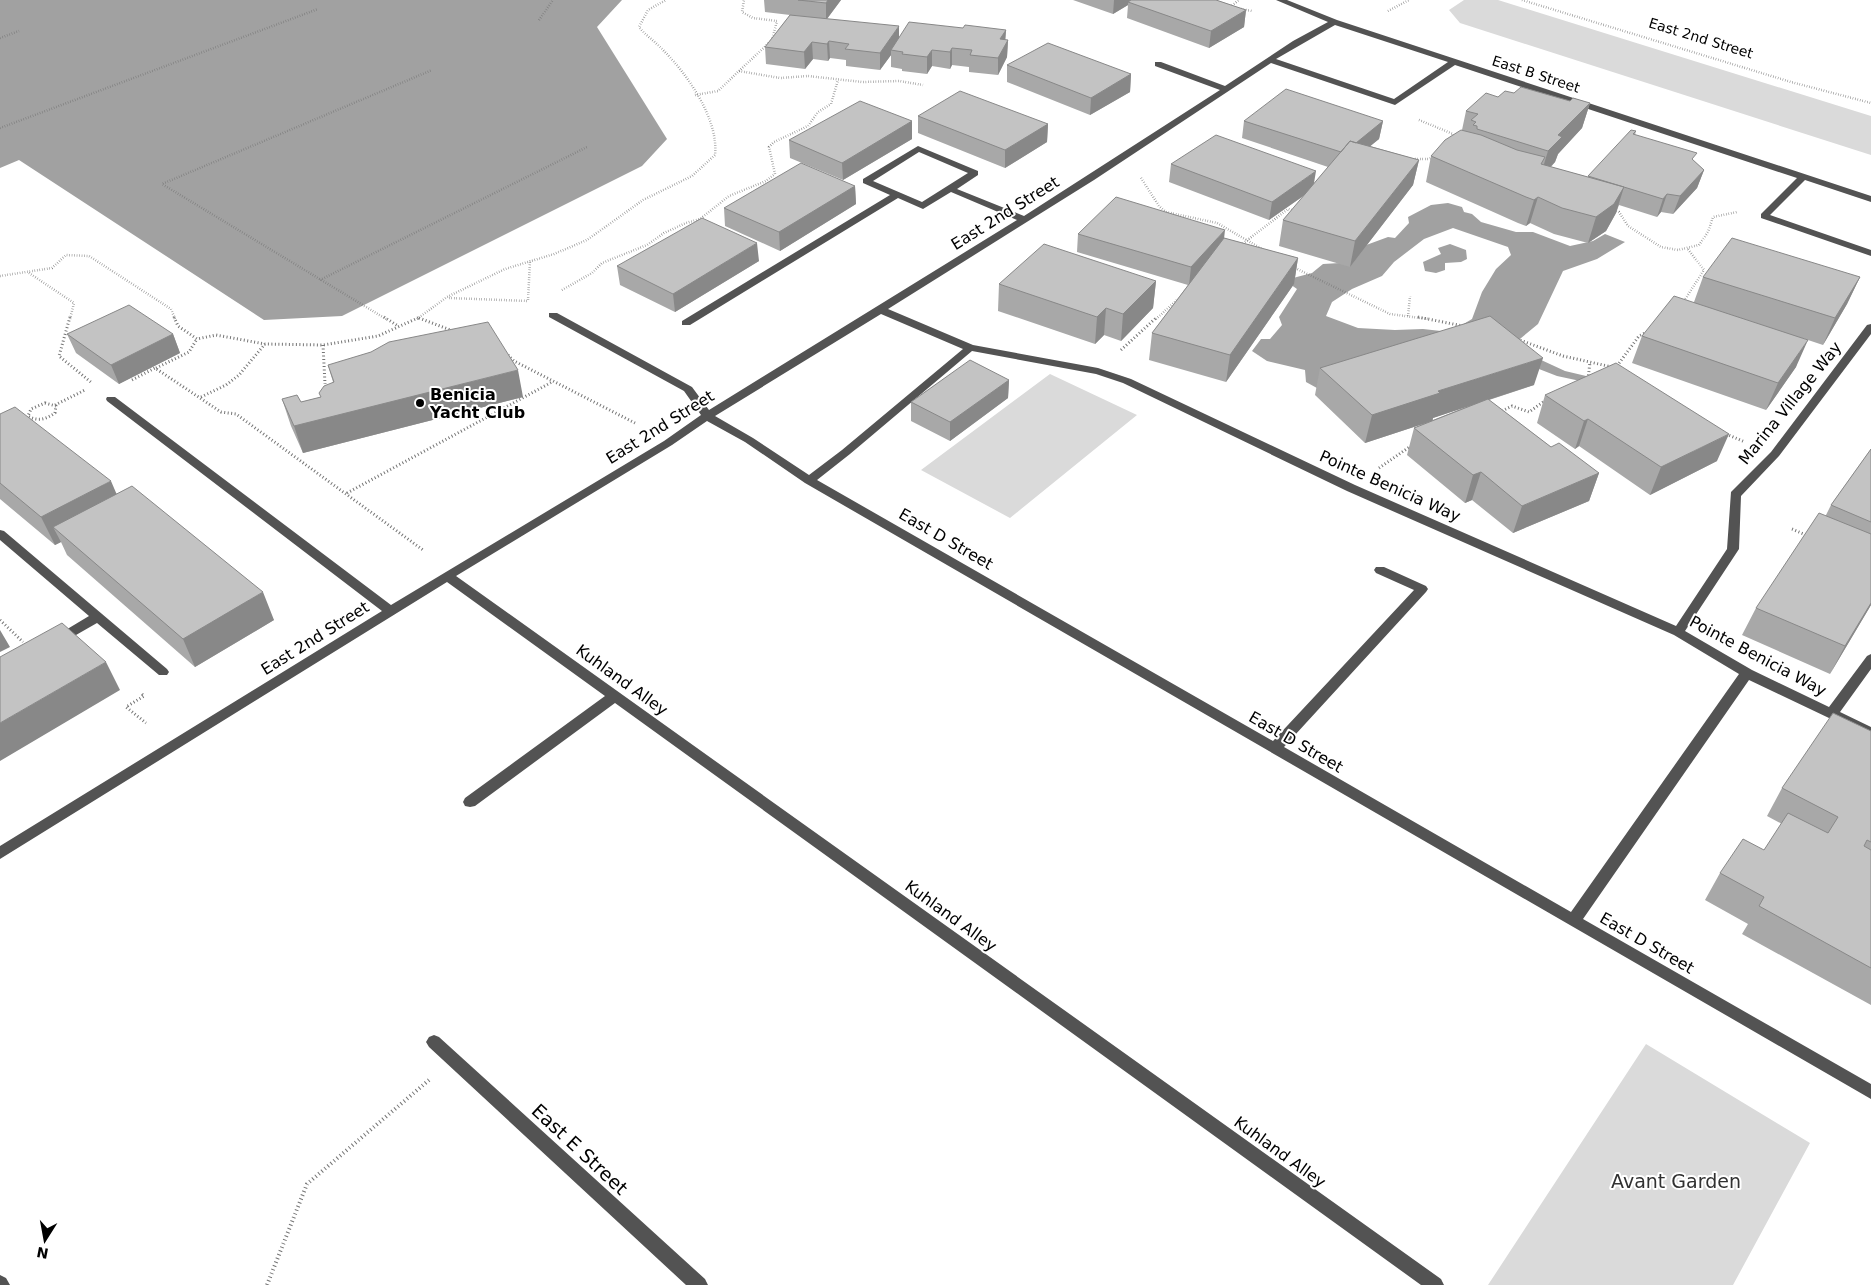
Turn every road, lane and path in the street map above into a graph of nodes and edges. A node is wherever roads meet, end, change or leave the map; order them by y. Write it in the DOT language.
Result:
graph roads {
  1 [pos="553,0"];
  2 [pos="666,0"];
  3 [pos="744,0"];
  4 [pos="1239,0"];
  5 [pos="1280,0"];
  6 [pos="1522,0"];
  7 [pos="1223,6"];
  8 [pos="1230,7"];
  9 [pos="318,9"];
  10 [pos="1252,11"];
  11 [pos="539,20"];
  12 [pos="1334,22"];
  13 [pos="19,31"];
  14 [pos="0,38"];
  15 [pos="1270,60"];
  16 [pos="1454,62"];
  17 [pos="1158,64"];
  18 [pos="432,70"];
  19 [pos="739,71"];
  20 [pos="838,80"];
  21 [pos="923,85"];
  22 [pos="1226,89"];
  23 [pos="695,95"];
  24 [pos="1871,103"];
  25 [pos="1415,119"];
  26 [pos="0,128"];
  27 [pos="1454,140"];
  28 [pos="587,147"];
  29 [pos="1435,156"];
  30 [pos="1409,159"];
  31 [pos="1140,176"];
  32 [pos="1804,176"];
  33 [pos="950,189"];
  34 [pos="897,195"];
  35 [pos="1871,198"];
  36 [pos="1611,209"];
  37 [pos="1296,211"];
  38 [pos="1738,212"];
  39 [pos="1025,220"];
  40 [pos="1249,240"];
  41 [pos="1236,248"];
  42 [pos="1687,248"];
  43 [pos="1871,253"];
  44 [pos="1268,254"];
  45 [pos="530,260"];
  46 [pos="1293,267"];
  47 [pos="28,273"];
  48 [pos="0,276"];
  49 [pos="320,280"];
  50 [pos="560,291"];
  51 [pos="1182,296"];
  52 [pos="1410,296"];
  53 [pos="447,298"];
  54 [pos="1681,305"];
  55 [pos="881,310"];
  56 [pos="553,315"];
  57 [pos="1408,316"];
  58 [pos="419,318"];
  59 [pos="686,324"];
  60 [pos="1871,326"];
  61 [pos="398,327"];
  62 [pos="1470,328"];
  63 [pos="1653,329"];
  64 [pos="459,334"];
  65 [pos="1508,337"];
  66 [pos="197,339"];
  67 [pos="265,344"];
  68 [pos="323,345"];
  69 [pos="970,348"];
  70 [pos="504,351"];
  71 [pos="1590,362"];
  72 [pos="155,368"];
  73 [pos="1098,371"];
  74 [pos="131,380"];
  75 [pos="552,381"];
  76 [pos="326,384"];
  77 [pos="1587,387"];
  78 [pos="1553,396"];
  79 [pos="200,398"];
  80 [pos="111,399"];
  81 [pos="54,405"];
  82 [pos="1496,414"];
  83 [pos="28,415"];
  84 [pos="707,416"];
  85 [pos="20,417"];
  86 [pos="635,423"];
  87 [pos="1721,432"];
  88 [pos="1415,443"];
  89 [pos="1774,454"];
  90 [pos="809,480"];
  91 [pos="1351,488"];
  92 [pos="347,493"];
  93 [pos="1792,529"];
  94 [pos="0,534"];
  95 [pos="1810,536"];
  96 [pos="423,550"];
  97 [pos="1380,570"];
  98 [pos="447,576"];
  99 [pos="391,610"];
  100 [pos="98,617"];
  101 [pos="0,620"];
  102 [pos="1678,632"];
  103 [pos="23,642"];
  104 [pos="50,644"];
  105 [pos="1871,659"];
  106 [pos="163,672"];
  107 [pos="1747,673"];
  108 [pos="136,690"];
  109 [pos="615,696"];
  110 [pos="1832,713"];
  111 [pos="146,723"];
  112 [pos="1871,733"];
  113 [pos="1274,749"];
  114 [pos="470,802"];
  115 [pos="0,853"];
  116 [pos="1573,921"];
  117 [pos="434,1042"];
  118 [pos="453,1059"];
  119 [pos="1871,1092"];
  120 [pos="267,1285"];
  121 [pos="699,1285"];
  122 [pos="1435,1285"];
  1 -- 11 [label="path"];
  2 -- 23 [label="path"];
  3 -- 19 [label="path"];
  4 -- 8 [label="path"];
  5 -- 12 [label="street, East B Street"];
  6 -- 24 [label="path, East 2nd Street"];
  7 -- 8 [label="path"];
  8 -- 10 [label="path"];
  9 -- 26 [label="path"];
  12 -- 15 [label="street, East 2nd Street"];
  12 -- 16 [label="street, East B Street"];
  13 -- 14 [label="path"];
  15 -- 16 [label="street"];
  15 -- 22 [label="street, East 2nd Street"];
  16 -- 32 [label="street, East B Street"];
  17 -- 22 [label="street"];
  18 -- 49 [label="path"];
  19 -- 20 [label="path"];
  19 -- 23 [label="path"];
  20 -- 21 [label="path"];
  20 -- 50 [label="path"];
  22 -- 39 [label="street, East 2nd Street"];
  23 -- 45 [label="path"];
  25 -- 27 [label="path"];
  28 -- 49 [label="path"];
  29 -- 30 [label="path"];
  31 -- 40 [label="path"];
  32 -- 35 [label="street, East B Street"];
  32 -- 43 [label="street"];
  33 -- 34 [label="street"];
  33 -- 34 [label="street"];
  33 -- 39 [label="street"];
  34 -- 59 [label="street"];
  36 -- 42 [label="path"];
  37 -- 40 [label="path"];
  38 -- 42 [label="path"];
  39 -- 55 [label="street, East 2nd Street"];
  40 -- 41 [label="path"];
  40 -- 44 [label="path"];
  42 -- 54 [label="path"];
  45 -- 53 [label="path"];
  45 -- 53 [label="path"];
  46 -- 57 [label="path"];
  47 -- 48 [label="path"];
  47 -- 66 [label="path"];
  47 -- 81 [label="path"];
  49 -- 61 [label="path"];
  51 -- 73 [label="path"];
  52 -- 57 [label="path"];
  53 -- 58 [label="path"];
  55 -- 69 [label="street, Pointe Benicia Way"];
  55 -- 84 [label="street, East 2nd Street"];
  56 -- 84 [label="street"];
  57 -- 62 [label="path"];
  58 -- 61 [label="path"];
  58 -- 64 [label="path"];
  60 -- 89 [label="street, Marina Village Way"];
  61 -- 68 [label="path"];
  63 -- 71 [label="path"];
  65 -- 71 [label="path"];
  66 -- 67 [label="path"];
  66 -- 72 [label="path"];
  67 -- 68 [label="path"];
  67 -- 79 [label="path"];
  68 -- 76 [label="path"];
  69 -- 73 [label="street, Pointe Benicia Way"];
  69 -- 90 [label="street"];
  70 -- 75 [label="path"];
  71 -- 77 [label="path"];
  72 -- 74 [label="path"];
  72 -- 79 [label="path"];
  73 -- 91 [label="street, Pointe Benicia Way"];
  75 -- 86 [label="path"];
  75 -- 92 [label="path"];
  78 -- 82 [label="path"];
  79 -- 92 [label="path"];
  80 -- 99 [label="street"];
  81 -- 83 [label="path"];
  81 -- 83 [label="path"];
  83 -- 85 [label="path"];
  84 -- 90 [label="street, East D Street"];
  84 -- 98 [label="street, East 2nd Street"];
  87 -- 89 [label="path"];
  88 -- 91 [label="path"];
  89 -- 102 [label="street, Marina Village Way"];
  90 -- 113 [label="street, East D Street"];
  91 -- 102 [label="street, Pointe Benicia Way"];
  92 -- 96 [label="path"];
  93 -- 95 [label="path"];
  94 -- 100 [label="street"];
  97 -- 113 [label="street"];
  98 -- 99 [label="street, East 2nd Street"];
  98 -- 109 [label="street, Kuhland Alley"];
  99 -- 115 [label="street, East 2nd Street"];
  100 -- 104 [label="street"];
  100 -- 106 [label="street"];
  101 -- 103 [label="path"];
  102 -- 107 [label="street, Pointe Benicia Way"];
  105 -- 110 [label="street"];
  107 -- 110 [label="street, Pointe Benicia Way"];
  107 -- 116 [label="street"];
  108 -- 111 [label="path"];
  109 -- 114 [label="street"];
  109 -- 122 [label="street, Kuhland Alley"];
  110 -- 112 [label="street, Pointe Benicia Way"];
  113 -- 116 [label="street, East D Street"];
  116 -- 119 [label="street, East D Street"];
  117 -- 118 [label="street, East E Street"];
  118 -- 120 [label="path"];
  118 -- 121 [label="street, East E Street"];
}
